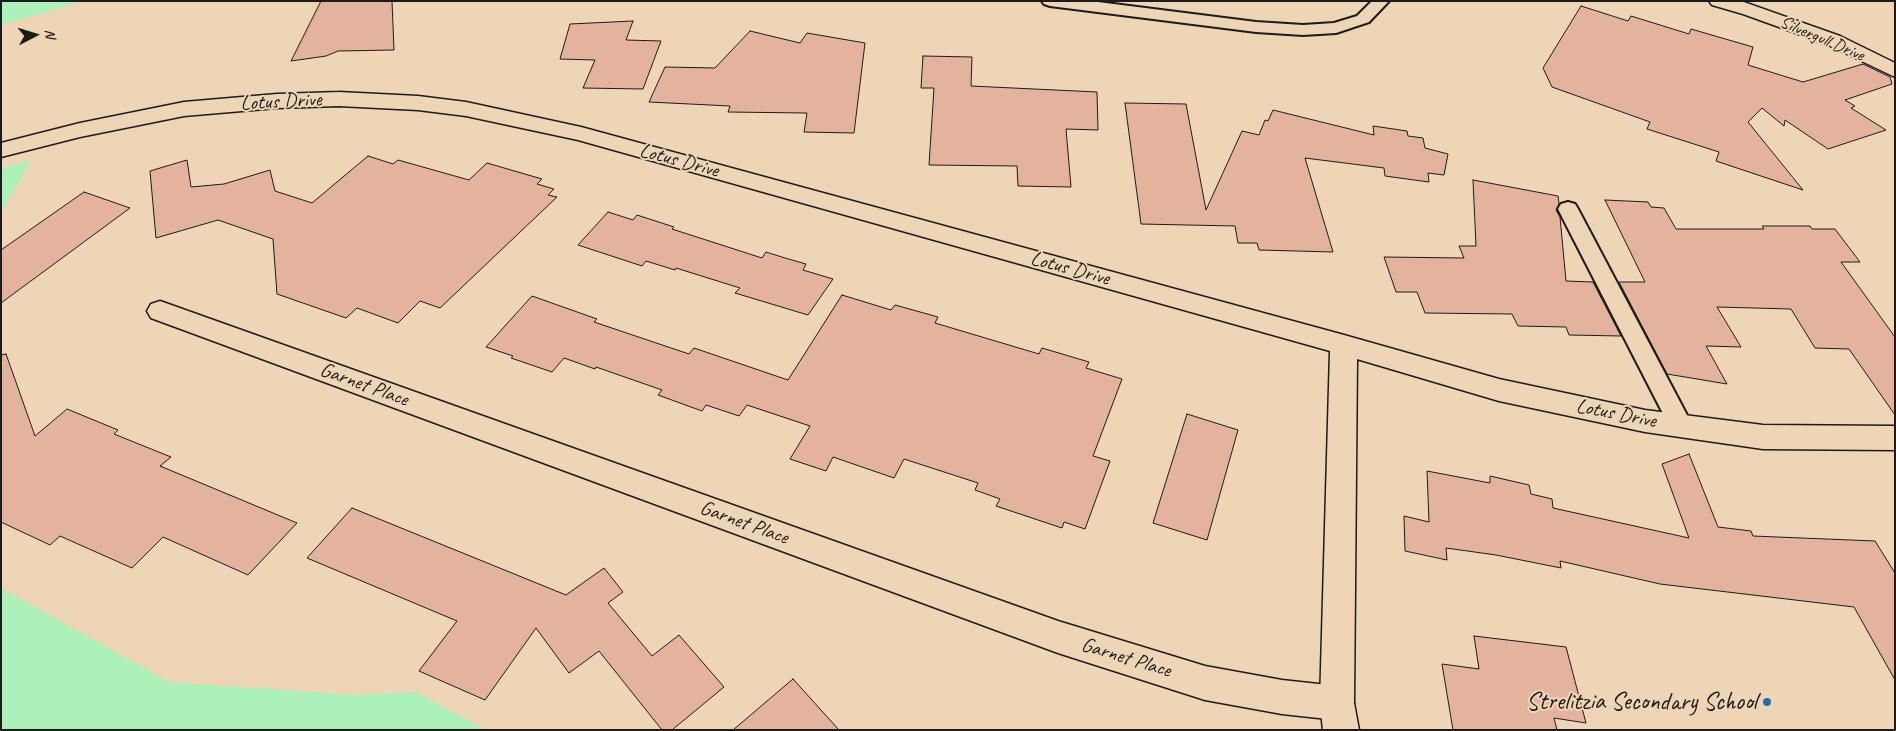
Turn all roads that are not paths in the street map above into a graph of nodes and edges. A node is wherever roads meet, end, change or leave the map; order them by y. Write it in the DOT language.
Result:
graph roads {
  1 [pos="1050,1"];
  2 [pos="1381,1"];
  3 [pos="1719,1"];
  4 [pos="1895,71"];
  5 [pos="1,150"];
  6 [pos="1568,209"];
  7 [pos="160,311"];
  8 [pos="1344,345"];
  9 [pos="1681,426"];
  10 [pos="1895,438"];
  11 [pos="1339,716"];
  1 -- 2 [label="lane"];
  3 -- 4 [label="street, Silvergull Drive"];
  5 -- 8 [label="street, Lotus Drive"];
  6 -- 9 [label="lane"];
  7 -- 11 [label="street, Garnet Place"];
  8 -- 9 [label="street, Lotus Drive"];
  8 -- 11 [label="street"];
  9 -- 10 [label="street, Lotus Drive"];
}
